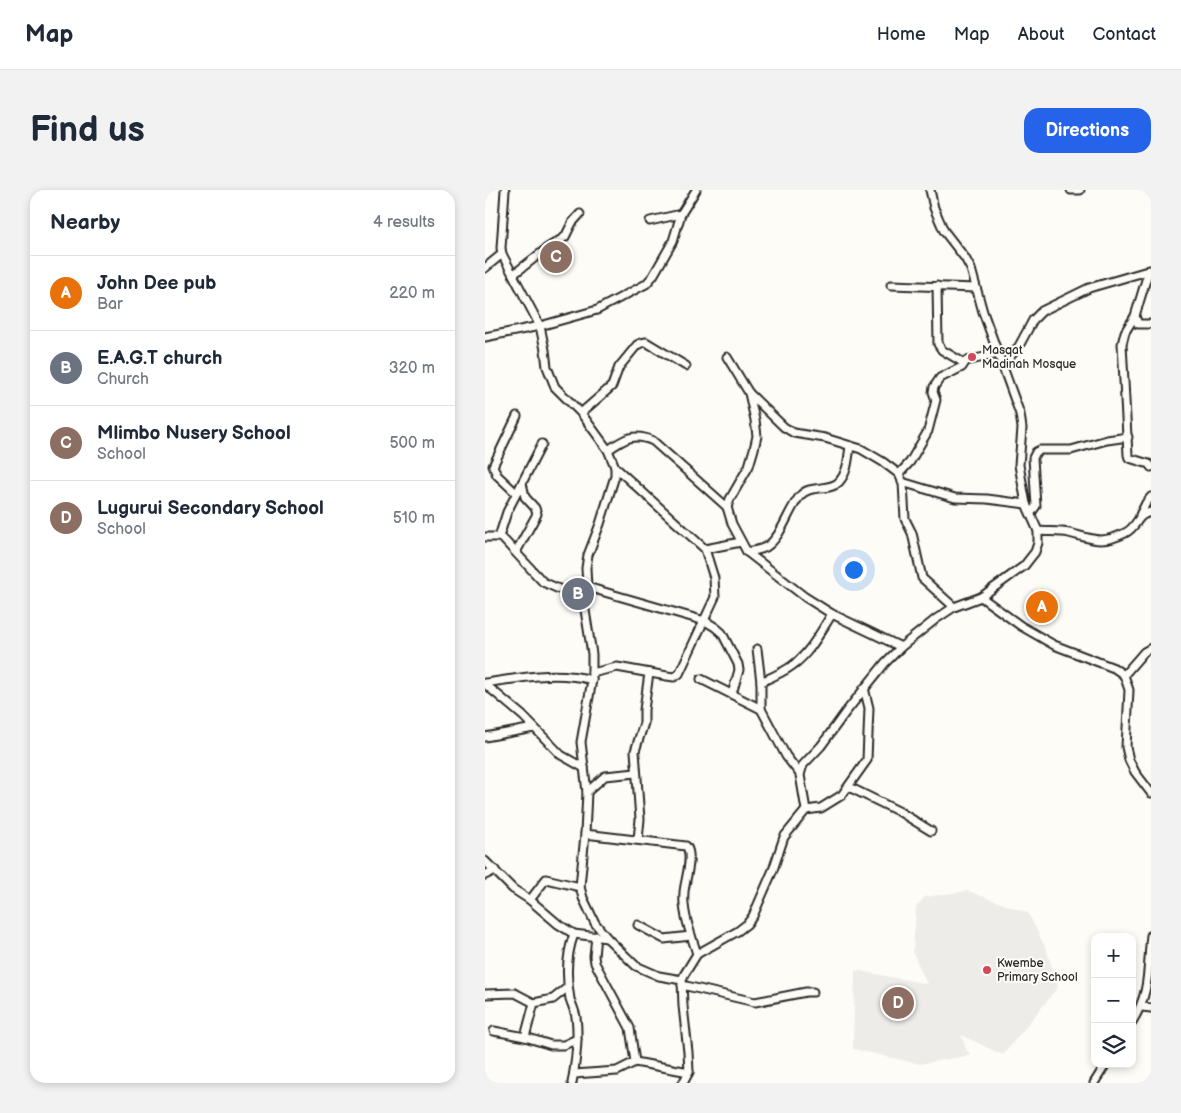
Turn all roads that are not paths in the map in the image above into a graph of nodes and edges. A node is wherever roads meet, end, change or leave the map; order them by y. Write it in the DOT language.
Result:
graph roads {
  1 [pos="505,190"];
  2 [pos="696,190"];
  3 [pos="930,190"];
  4 [pos="1071,190"];
  5 [pos="1080,190"];
  6 [pos="581,214"];
  7 [pos="681,214"];
  8 [pos="650,221"];
  9 [pos="502,254"];
  10 [pos="485,268"];
  11 [pos="1150,270"];
  12 [pos="514,274"];
  13 [pos="891,285"];
  14 [pos="937,286"];
  15 [pos="976,288"];
  16 [pos="1135,316"];
  17 [pos="1151,324"];
  18 [pos="540,326"];
  19 [pos="485,338"];
  20 [pos="999,354"];
  21 [pos="727,357"];
  22 [pos="963,363"];
  23 [pos="686,366"];
  24 [pos="1003,366"];
  25 [pos="749,394"];
  26 [pos="581,413"];
  27 [pos="517,416"];
  28 [pos="1128,437"];
  29 [pos="542,444"];
  30 [pos="850,446"];
  31 [pos="608,450"];
  32 [pos="615,467"];
  33 [pos="1151,467"];
  34 [pos="899,474"];
  35 [pos="902,482"];
  36 [pos="522,483"];
  37 [pos="516,493"];
  38 [pos="1151,497"];
  39 [pos="1027,504"];
  40 [pos="727,507"];
  41 [pos="1151,512"];
  42 [pos="1031,513"];
  43 [pos="1140,516"];
  44 [pos="1039,531"];
  45 [pos="485,537"];
  46 [pos="499,538"];
  47 [pos="741,542"];
  48 [pos="705,549"];
  49 [pos="516,552"];
  50 [pos="747,552"];
  51 [pos="587,587"];
  52 [pos="981,598"];
  53 [pos="584,604"];
  54 [pos="954,607"];
  55 [pos="832,614"];
  56 [pos="705,621"];
  57 [pos="901,647"];
  58 [pos="1151,648"];
  59 [pos="757,649"];
  60 [pos="649,673"];
  61 [pos="1124,676"];
  62 [pos="592,677"];
  63 [pos="701,679"];
  64 [pos="761,682"];
  65 [pos="485,684"];
  66 [pos="864,688"];
  67 [pos="732,694"];
  68 [pos="761,709"];
  69 [pos="534,728"];
  70 [pos="485,736"];
  71 [pos="584,768"];
  72 [pos="636,773"];
  73 [pos="800,774"];
  74 [pos="849,787"];
  75 [pos="587,792"];
  76 [pos="1151,793"];
  77 [pos="806,810"];
  78 [pos="931,831"];
  79 [pos="585,834"];
  80 [pos="638,840"];
  81 [pos="485,861"];
  82 [pos="495,870"];
  83 [pos="485,876"];
  84 [pos="580,887"];
  85 [pos="530,900"];
  86 [pos="638,925"];
  87 [pos="574,934"];
  88 [pos="1151,935"];
  89 [pos="595,936"];
  90 [pos="691,936"];
  91 [pos="607,938"];
  92 [pos="697,954"];
  93 [pos="682,983"];
  94 [pos="568,987"];
  95 [pos="813,992"];
  96 [pos="485,994"];
  97 [pos="533,1002"];
  98 [pos="1141,1007"];
  99 [pos="1151,1008"];
  100 [pos="1136,1015"];
  101 [pos="494,1031"];
  102 [pos="525,1037"];
  103 [pos="577,1039"];
  104 [pos="635,1062"];
  105 [pos="1103,1068"];
  106 [pos="689,1072"];
  107 [pos="574,1074"];
  108 [pos="572,1083"];
  109 [pos="683,1083"];
  110 [pos="1094,1083"];
  1 -- 9 [label="street"];
  2 -- 7 [label="street"];
  3 -- 15 [label="street"];
  4 -- 5 [label="street"];
  6 -- 12 [label="street"];
  7 -- 8 [label="street"];
  7 -- 18 [label="street"];
  9 -- 10 [label="street"];
  9 -- 12 [label="street"];
  11 -- 16 [label="street"];
  11 -- 24 [label="street"];
  12 -- 18 [label="street"];
  13 -- 14 [label="street"];
  14 -- 15 [label="street"];
  14 -- 22 [label="street"];
  15 -- 20 [label="street"];
  16 -- 17 [label="street"];
  16 -- 28 [label="street"];
  18 -- 19 [label="street"];
  18 -- 26 [label="street"];
  20 -- 22 [label="street"];
  20 -- 24 [label="street"];
  21 -- 25 [label="street"];
  22 -- 34 [label="street"];
  23 -- 26 [label="street"];
  24 -- 39 [label="street"];
  25 -- 30 [label="street"];
  25 -- 40 [label="street"];
  26 -- 31 [label="street"];
  27 -- 37 [label="street"];
  28 -- 33 [label="street"];
  28 -- 42 [label="street"];
  29 -- 36 [label="street"];
  30 -- 34 [label="street"];
  30 -- 50 [label="street"];
  31 -- 32 [label="street"];
  31 -- 40 [label="street"];
  32 -- 48 [label="street"];
  32 -- 51 [label="street"];
  34 -- 35 [label="street"];
  35 -- 39 [label="street"];
  35 -- 54 [label="street"];
  36 -- 37 [label="street"];
  36 -- 49 [label="street"];
  37 -- 46 [label="street"];
  38 -- 43 [label="street"];
  39 -- 42 [label="street"];
  40 -- 47 [label="street"];
  41 -- 43 [label="street"];
  42 -- 44 [label="street"];
  43 -- 44 [label="street"];
  44 -- 52 [label="street"];
  45 -- 46 [label="street"];
  46 -- 49 [label="street"];
  47 -- 48 [label="street"];
  47 -- 50 [label="street"];
  48 -- 56 [label="street"];
  49 -- 53 [label="street"];
  50 -- 55 [label="street"];
  51 -- 53 [label="street"];
  51 -- 56 [label="street"];
  52 -- 54 [label="street"];
  52 -- 61 [label="street"];
  53 -- 62 [label="street"];
  54 -- 57 [label="street"];
  55 -- 57 [label="street"];
  55 -- 64 [label="street"];
  56 -- 60 [label="street"];
  56 -- 67 [label="street"];
  57 -- 66 [label="street"];
  58 -- 61 [label="street"];
  59 -- 64 [label="street"];
  60 -- 62 [label="street"];
  60 -- 72 [label="street"];
  61 -- 76 [label="street"];
  62 -- 65 [label="street"];
  62 -- 71 [label="street"];
  63 -- 67 [label="street"];
  64 -- 68 [label="street"];
  65 -- 69 [label="street"];
  66 -- 73 [label="street"];
  66 -- 74 [label="street"];
  67 -- 68 [label="street"];
  68 -- 73 [label="street"];
  69 -- 70 [label="street"];
  69 -- 71 [label="street"];
  71 -- 75 [label="street"];
  72 -- 75 [label="street"];
  72 -- 80 [label="street"];
  73 -- 77 [label="street"];
  74 -- 77 [label="street"];
  74 -- 78 [label="street"];
  75 -- 79 [label="street"];
  77 -- 92 [label="street"];
  79 -- 80 [label="street"];
  79 -- 84 [label="street"];
  80 -- 90 [label="street"];
  81 -- 82 [label="street"];
  82 -- 83 [label="street"];
  82 -- 85 [label="street"];
  84 -- 85 [label="street"];
  84 -- 91 [label="street"];
  85 -- 87 [label="street"];
  86 -- 90 [label="street"];
  87 -- 89 [label="street"];
  87 -- 94 [label="street"];
  88 -- 98 [label="street"];
  89 -- 91 [label="street"];
  89 -- 104 [label="street"];
  90 -- 92 [label="street"];
  91 -- 93 [label="street"];
  92 -- 93 [label="street"];
  93 -- 95 [label="street"];
  93 -- 106 [label="street"];
  94 -- 97 [label="street"];
  94 -- 103 [label="street"];
  96 -- 97 [label="street"];
  97 -- 102 [label="street"];
  98 -- 99 [label="street"];
  98 -- 100 [label="street"];
  101 -- 102 [label="street"];
  102 -- 103 [label="street"];
  103 -- 107 [label="street"];
  104 -- 106 [label="street"];
  104 -- 107 [label="street"];
  105 -- 110 [label="street"];
  106 -- 109 [label="street"];
  107 -- 108 [label="street"];
}
